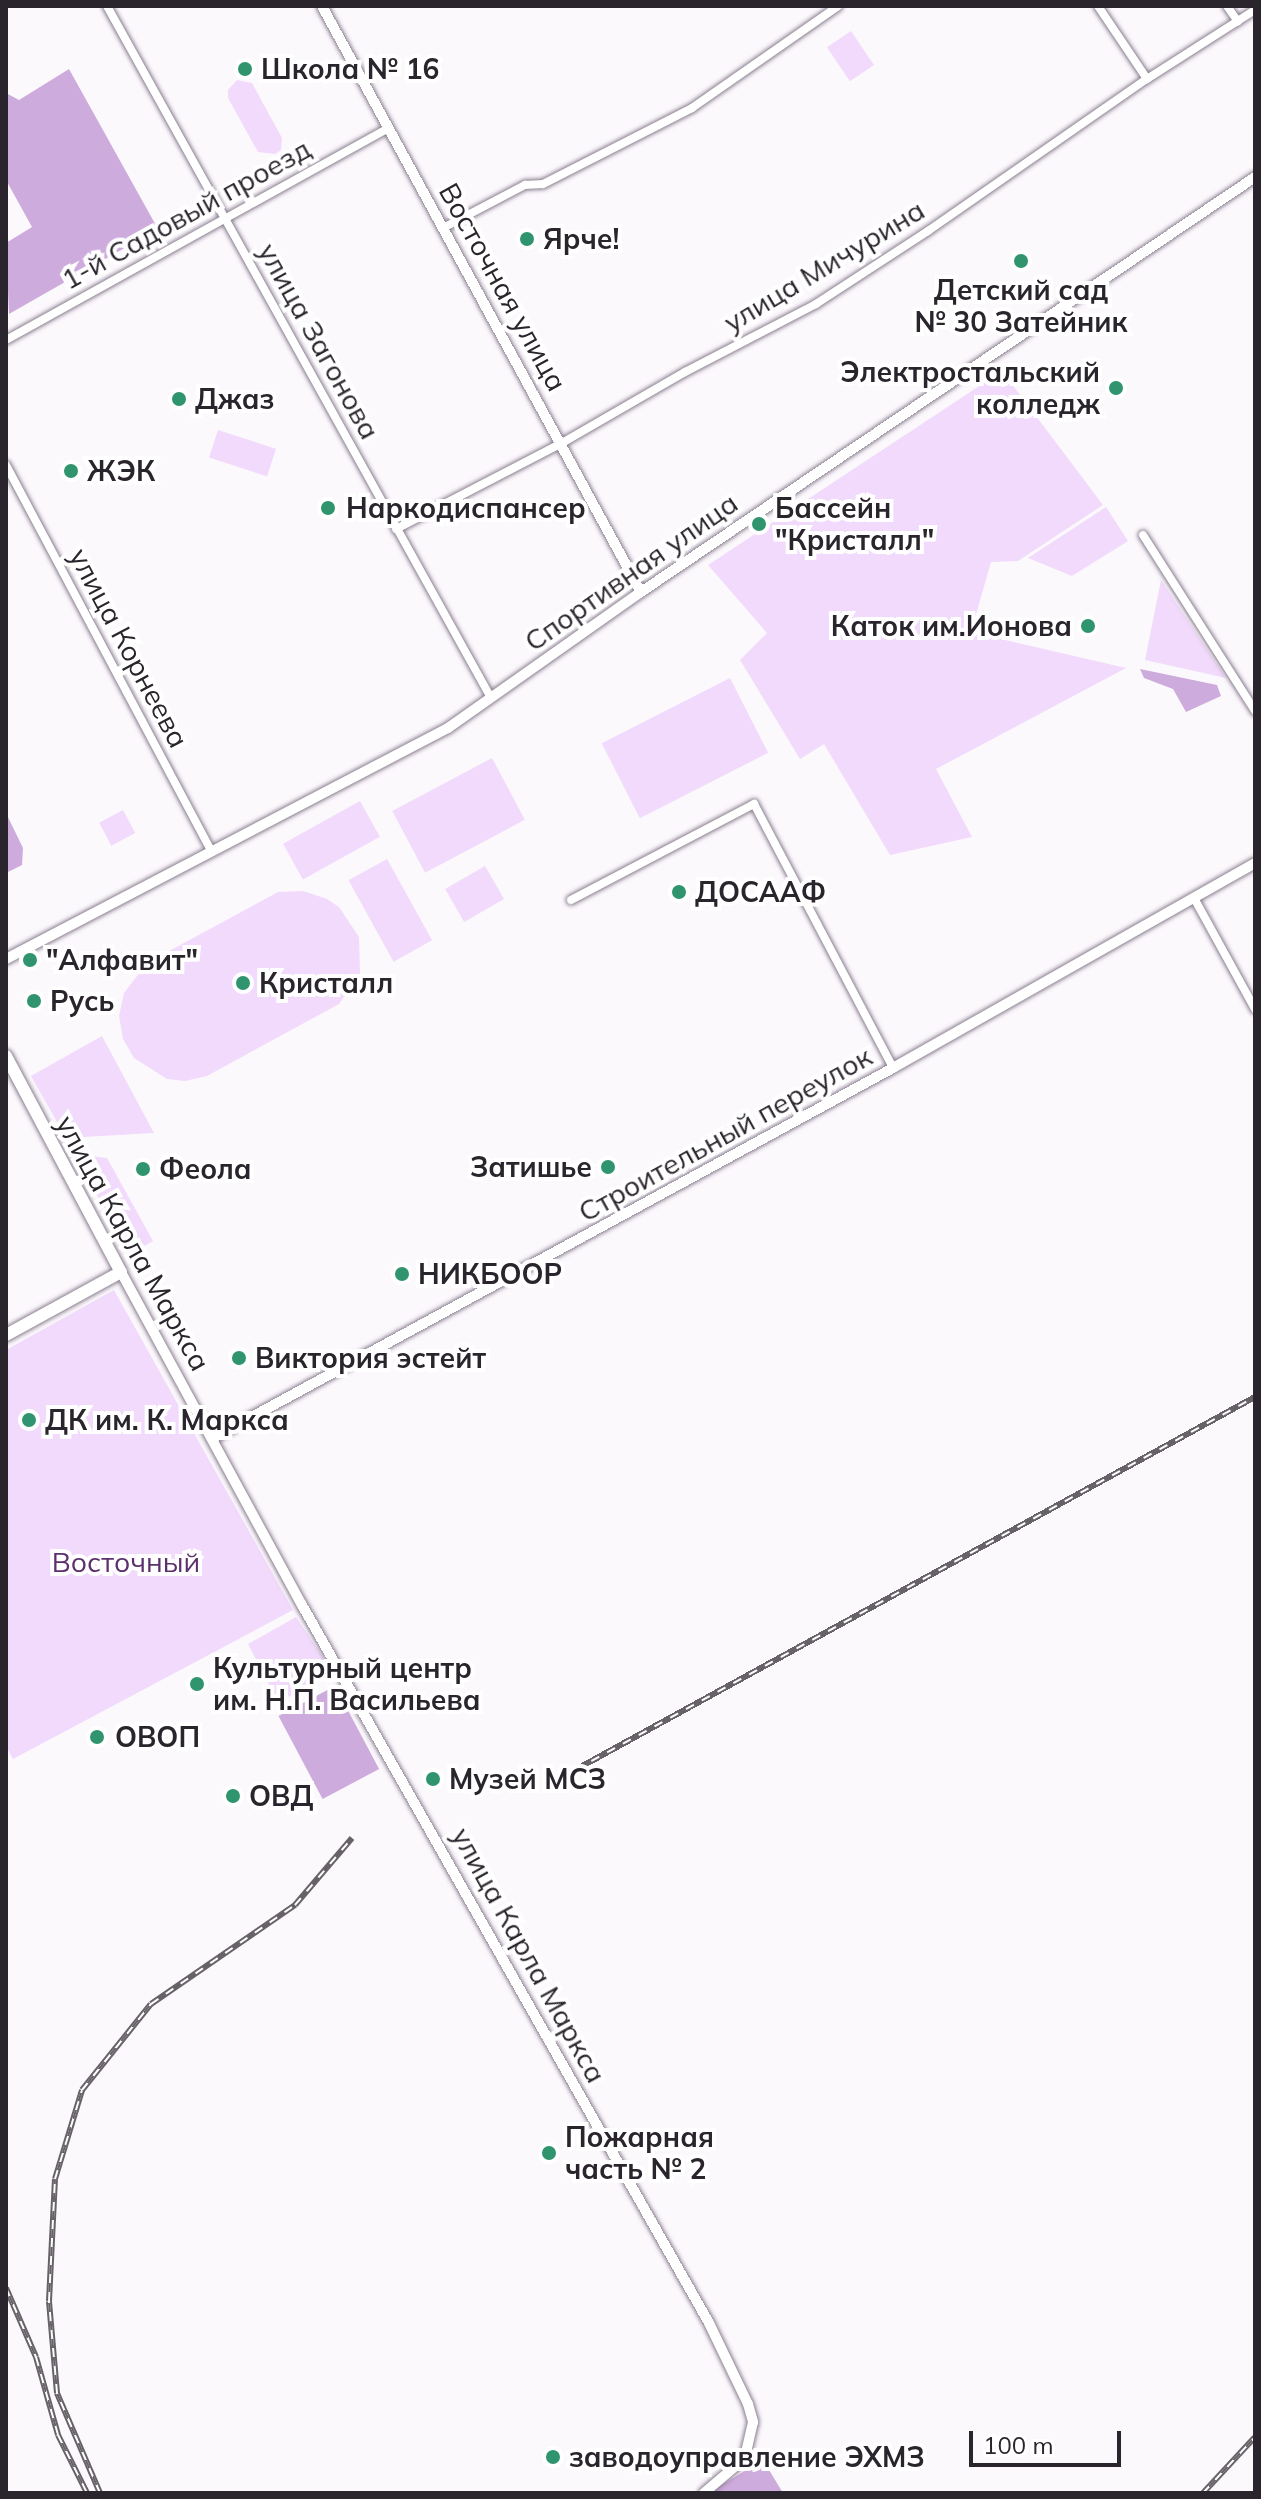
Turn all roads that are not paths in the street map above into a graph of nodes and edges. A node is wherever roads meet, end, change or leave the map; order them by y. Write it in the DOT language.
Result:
graph roads {
  1 [pos="107,6"];
  2 [pos="322,6"];
  3 [pos="838,6"];
  4 [pos="1098,6"];
  5 [pos="1227,6"];
  6 [pos="1255,10"];
  7 [pos="1238,22"];
  8 [pos="1147,79"];
  9 [pos="388,128"];
  10 [pos="1255,177"];
  11 [pos="225,216"];
  12 [pos="443,228"];
  13 [pos="6,340"];
  14 [pos="562,443"];
  15 [pos="6,465"];
  16 [pos="396,529"];
  17 [pos="1143,535"];
  18 [pos="641,592"];
  19 [pos="491,698"];
  20 [pos="1255,711"];
  21 [pos="212,852"];
  22 [pos="1255,863"];
  23 [pos="1194,898"];
  24 [pos="571,900"];
  25 [pos="6,959"];
  26 [pos="1255,1009"];
  27 [pos="6,1056"];
  28 [pos="893,1068"];
  29 [pos="121,1272"];
  30 [pos="6,1335"];
  31 [pos="213,1438"];
  32 [pos="704,2493"];
  1 -- 11 [label="street, улица Загонова"];
  2 -- 9 [label="street, Восточная улица"];
  3 -- 12 [label="street"];
  4 -- 8 [label="street"];
  5 -- 7 [label="street"];
  6 -- 7 [label="street, улица Мичурина"];
  7 -- 8 [label="street, улица Мичурина"];
  8 -- 14 [label="street, улица Мичурина"];
  9 -- 11 [label="street, 1-й Садовый проезд"];
  9 -- 12 [label="street, Восточная улица"];
  10 -- 18 [label="street, Спортивная улица"];
  11 -- 13 [label="street, 1-й Садовый проезд"];
  11 -- 16 [label="street, улица Загонова"];
  12 -- 14 [label="street, Восточная улица"];
  14 -- 16 [label="street, улица Мичурина"];
  14 -- 18 [label="street, Восточная улица"];
  15 -- 21 [label="street, улица Корнеева"];
  16 -- 19 [label="street, улица Загонова"];
  17 -- 20 [label="street"];
  18 -- 19 [label="street, Спортивная улица"];
  19 -- 21 [label="street, Спортивная улица"];
  21 -- 25 [label="street, Спортивная улица"];
  22 -- 23 [label="street, Строительный переулок"];
  23 -- 26 [label="street"];
  23 -- 28 [label="street, Строительный переулок"];
  24 -- 28 [label="street"];
  27 -- 29 [label="main road, улица Карла Маркса"];
  28 -- 31 [label="street, Строительный переулок"];
  29 -- 30 [label="main road"];
  29 -- 31 [label="street, улица Карла Маркса"];
  31 -- 32 [label="street, улица Карла Маркса"];
}
